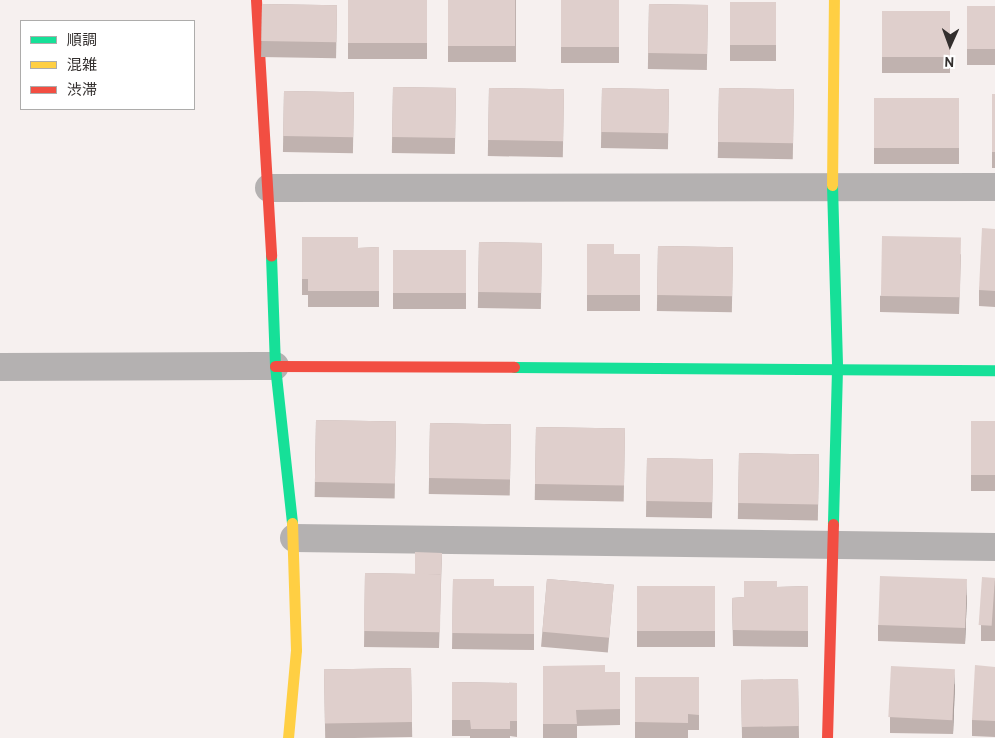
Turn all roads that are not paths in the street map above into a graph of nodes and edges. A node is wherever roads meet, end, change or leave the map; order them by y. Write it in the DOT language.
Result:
graph roads {
  1 [pos="256,0"];
  2 [pos="834,0"];
  3 [pos="832,186"];
  4 [pos="995,187"];
  5 [pos="269,188"];
  6 [pos="275,366"];
  7 [pos="0,367"];
  8 [pos="837,369"];
  9 [pos="995,370"];
  10 [pos="294,538"];
  11 [pos="833,543"];
  12 [pos="995,547"];
  13 [pos="288,738"];
  14 [pos="827,738"];
  1 -- 5 [label="street"];
  2 -- 3 [label="street"];
  3 -- 4 [label="street"];
  3 -- 5 [label="street"];
  3 -- 8 [label="street"];
  5 -- 6 [label="street"];
  6 -- 7 [label="street"];
  6 -- 8 [label="street"];
  6 -- 10 [label="street"];
  8 -- 9 [label="street"];
  8 -- 11 [label="street"];
  10 -- 11 [label="street"];
  10 -- 13 [label="street"];
  11 -- 12 [label="street"];
  11 -- 14 [label="street"];
}
